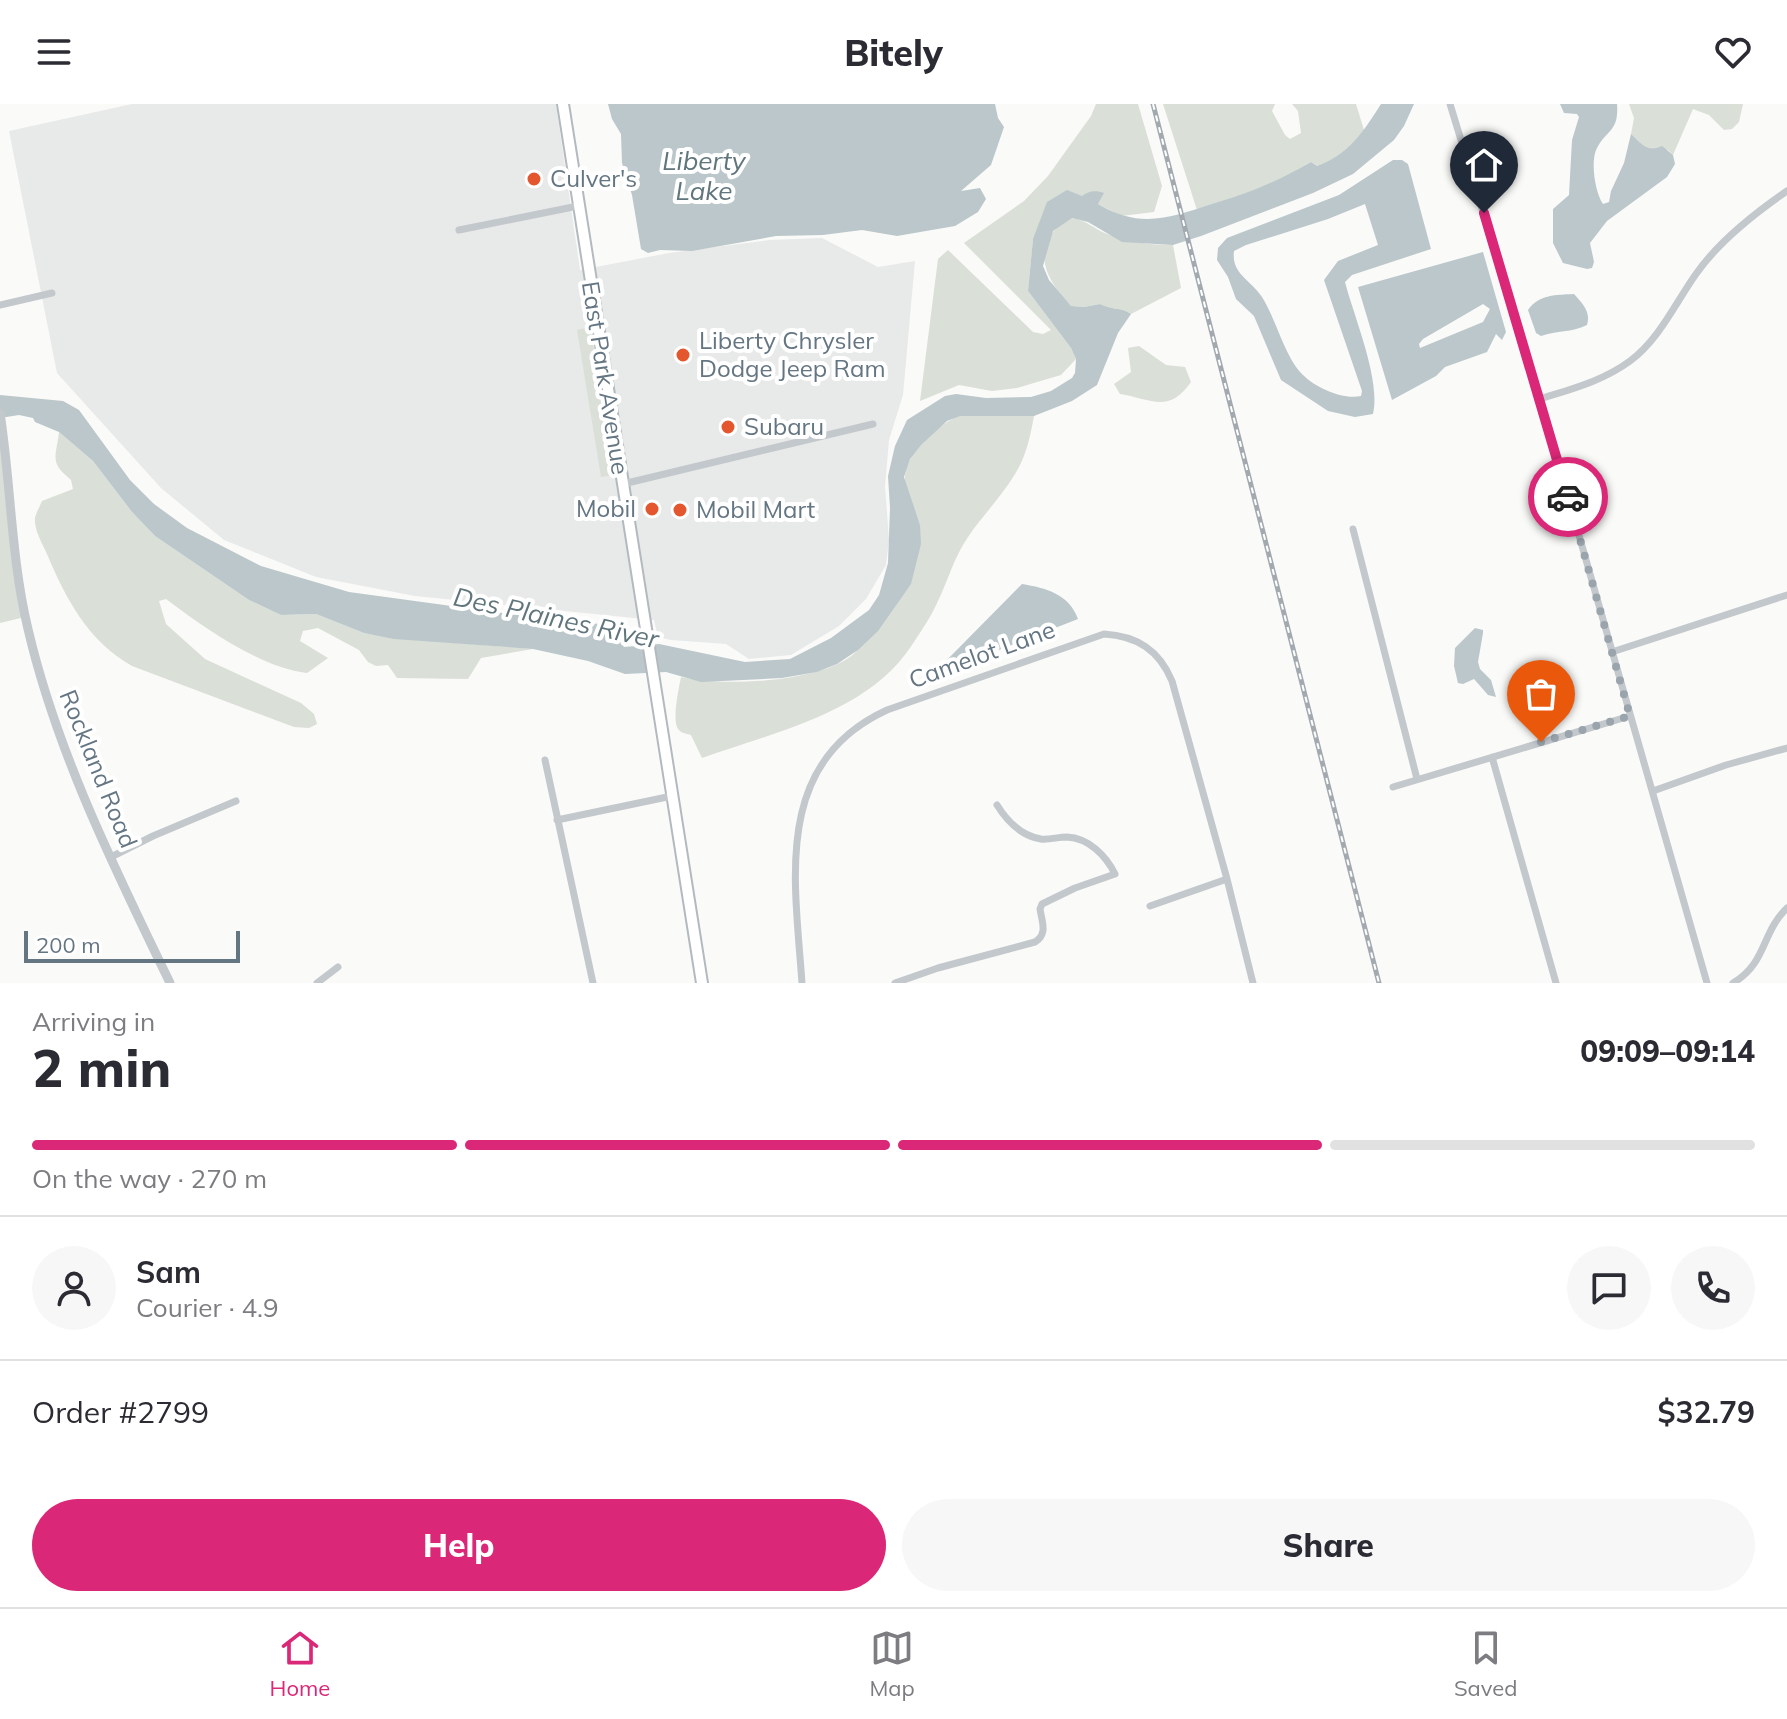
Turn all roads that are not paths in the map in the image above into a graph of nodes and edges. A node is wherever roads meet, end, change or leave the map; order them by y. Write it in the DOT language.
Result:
graph roads {
  1 [pos="563,104"];
  2 [pos="1450,104"];
  3 [pos="1787,191"];
  4 [pos="578,206"];
  5 [pos="459,230"];
  6 [pos="52,293"];
  7 [pos="0,305"];
  8 [pos="1540,399"];
  9 [pos="0,413"];
  10 [pos="873,424"];
  11 [pos="623,484"];
  12 [pos="1353,529"];
  13 [pos="1787,595"];
  14 [pos="1612,652"];
  15 [pos="1630,716"];
  16 [pos="1787,748"];
  17 [pos="1492,757"];
  18 [pos="545,760"];
  19 [pos="1417,779"];
  20 [pos="1393,787"];
  21 [pos="1653,791"];
  22 [pos="672,796"];
  23 [pos="236,801"];
  24 [pos="997,805"];
  25 [pos="557,820"];
  26 [pos="111,857"];
  27 [pos="1227,879"];
  28 [pos="1150,906"];
  29 [pos="1787,908"];
  30 [pos="338,967"];
  31 [pos="170,983"];
  32 [pos="317,983"];
  33 [pos="593,983"];
  34 [pos="702,983"];
  35 [pos="802,983"];
  36 [pos="895,983"];
  37 [pos="1253,983"];
  38 [pos="1556,983"];
  39 [pos="1707,983"];
  40 [pos="1733,983"];
  1 -- 4 [label="main road, East Park Avenue"];
  2 -- 8 [label="street"];
  3 -- 8 [label="street"];
  4 -- 5 [label="street"];
  4 -- 11 [label="main road, East Park Avenue"];
  6 -- 7 [label="street"];
  8 -- 14 [label="street"];
  9 -- 26 [label="street, Rockland Road"];
  10 -- 11 [label="street"];
  11 -- 22 [label="main road, East Park Avenue"];
  12 -- 19 [label="street"];
  13 -- 14 [label="street"];
  14 -- 15 [label="street"];
  15 -- 17 [label="street"];
  15 -- 21 [label="street"];
  16 -- 21 [label="street"];
  17 -- 19 [label="street"];
  17 -- 38 [label="street"];
  18 -- 25 [label="street"];
  19 -- 20 [label="street"];
  21 -- 39 [label="street"];
  22 -- 25 [label="street"];
  22 -- 34 [label="main road, East Park Avenue"];
  23 -- 26 [label="street"];
  24 -- 36 [label="street"];
  25 -- 33 [label="street"];
  26 -- 31 [label="street, Rockland Road"];
  27 -- 28 [label="street"];
  27 -- 35 [label="street, Camelot Lane"];
  27 -- 37 [label="street, Camelot Lane"];
  29 -- 40 [label="street"];
  30 -- 32 [label="street"];
}
